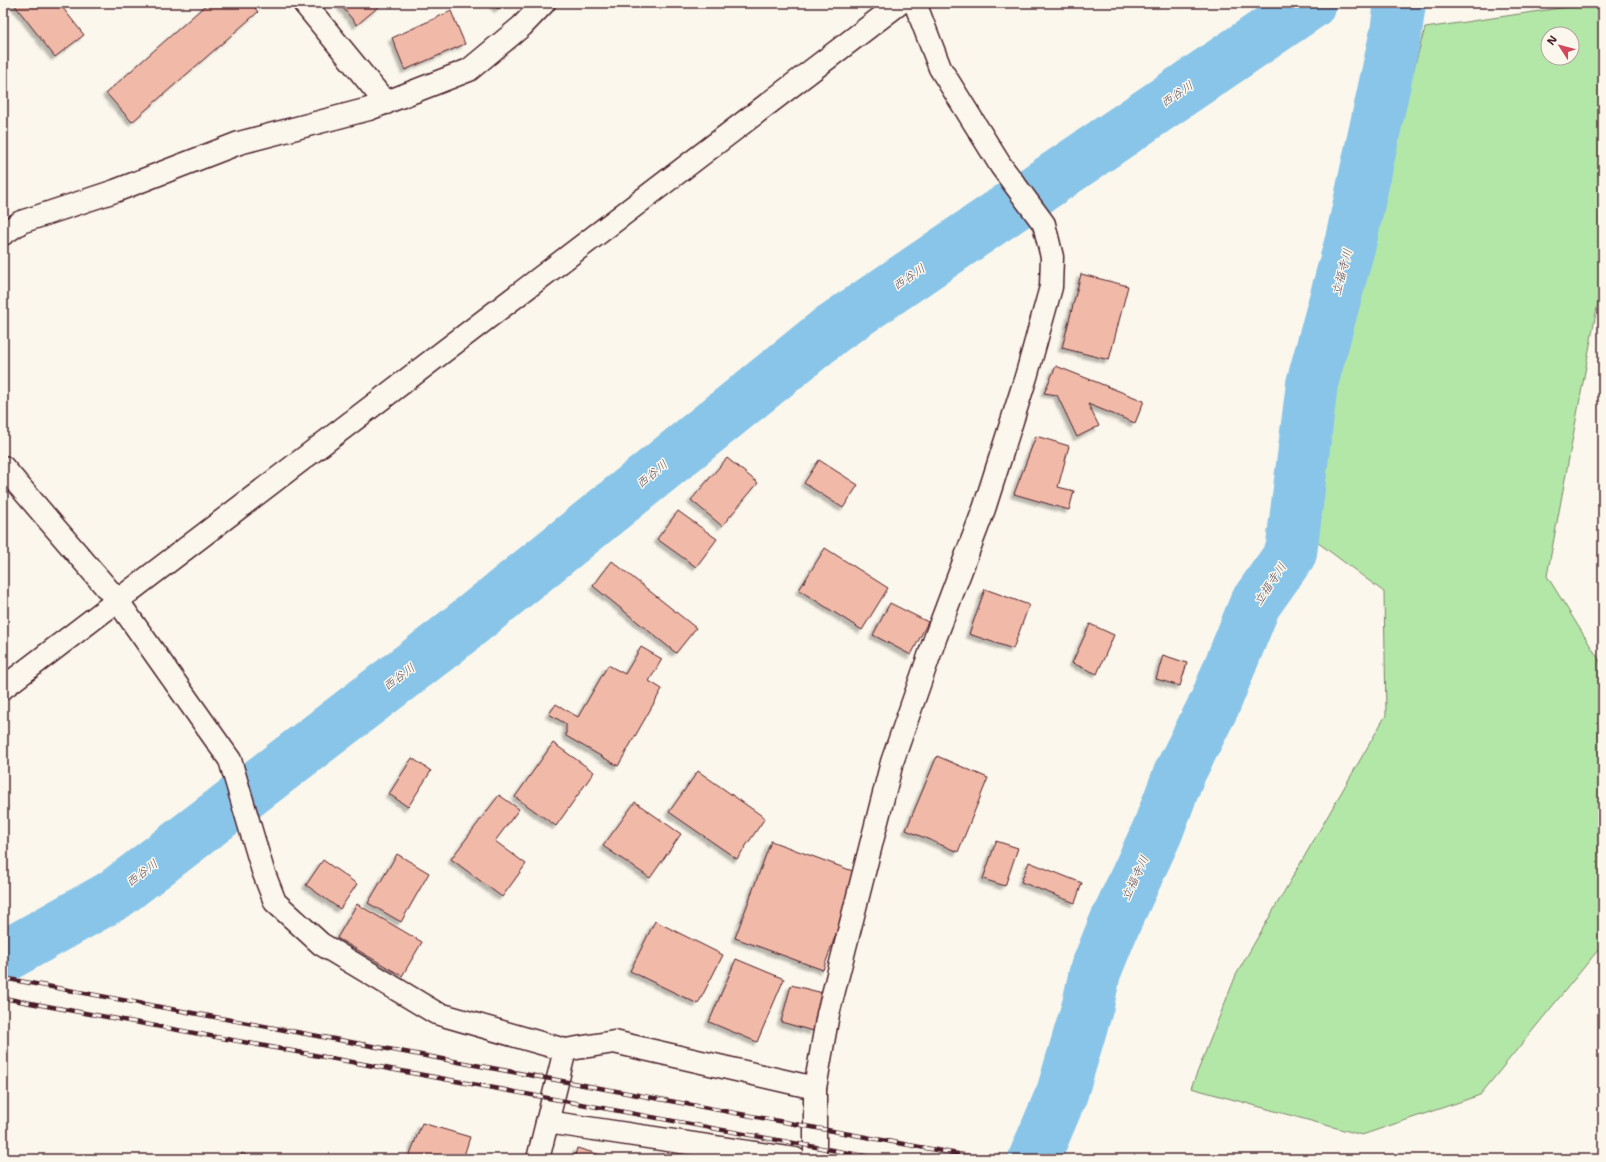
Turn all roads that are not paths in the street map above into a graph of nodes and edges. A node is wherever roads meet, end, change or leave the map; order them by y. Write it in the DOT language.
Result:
graph roads {
  1 [pos="304,3"];
  2 [pos="544,3"];
  3 [pos="900,3"];
  4 [pos="915,3"];
  5 [pos="386,103"];
  6 [pos="3,234"];
  7 [pos="3,467"];
  8 [pos="117,600"];
  9 [pos="3,688"];
  10 [pos="565,1050"];
  11 [pos="816,1088"];
  12 [pos="547,1122"];
  13 [pos="538,1159"];
  14 [pos="795,1159"];
  15 [pos="814,1159"];
  1 -- 5 [label="street"];
  2 -- 5 [label="street"];
  3 -- 8 [label="street"];
  4 -- 11 [label="street"];
  5 -- 6 [label="street"];
  7 -- 8 [label="street"];
  8 -- 9 [label="street"];
  8 -- 10 [label="street"];
  10 -- 11 [label="street"];
  10 -- 12 [label="street"];
  11 -- 15 [label="street"];
  12 -- 13 [label="street"];
  12 -- 14 [label="street"];
}
